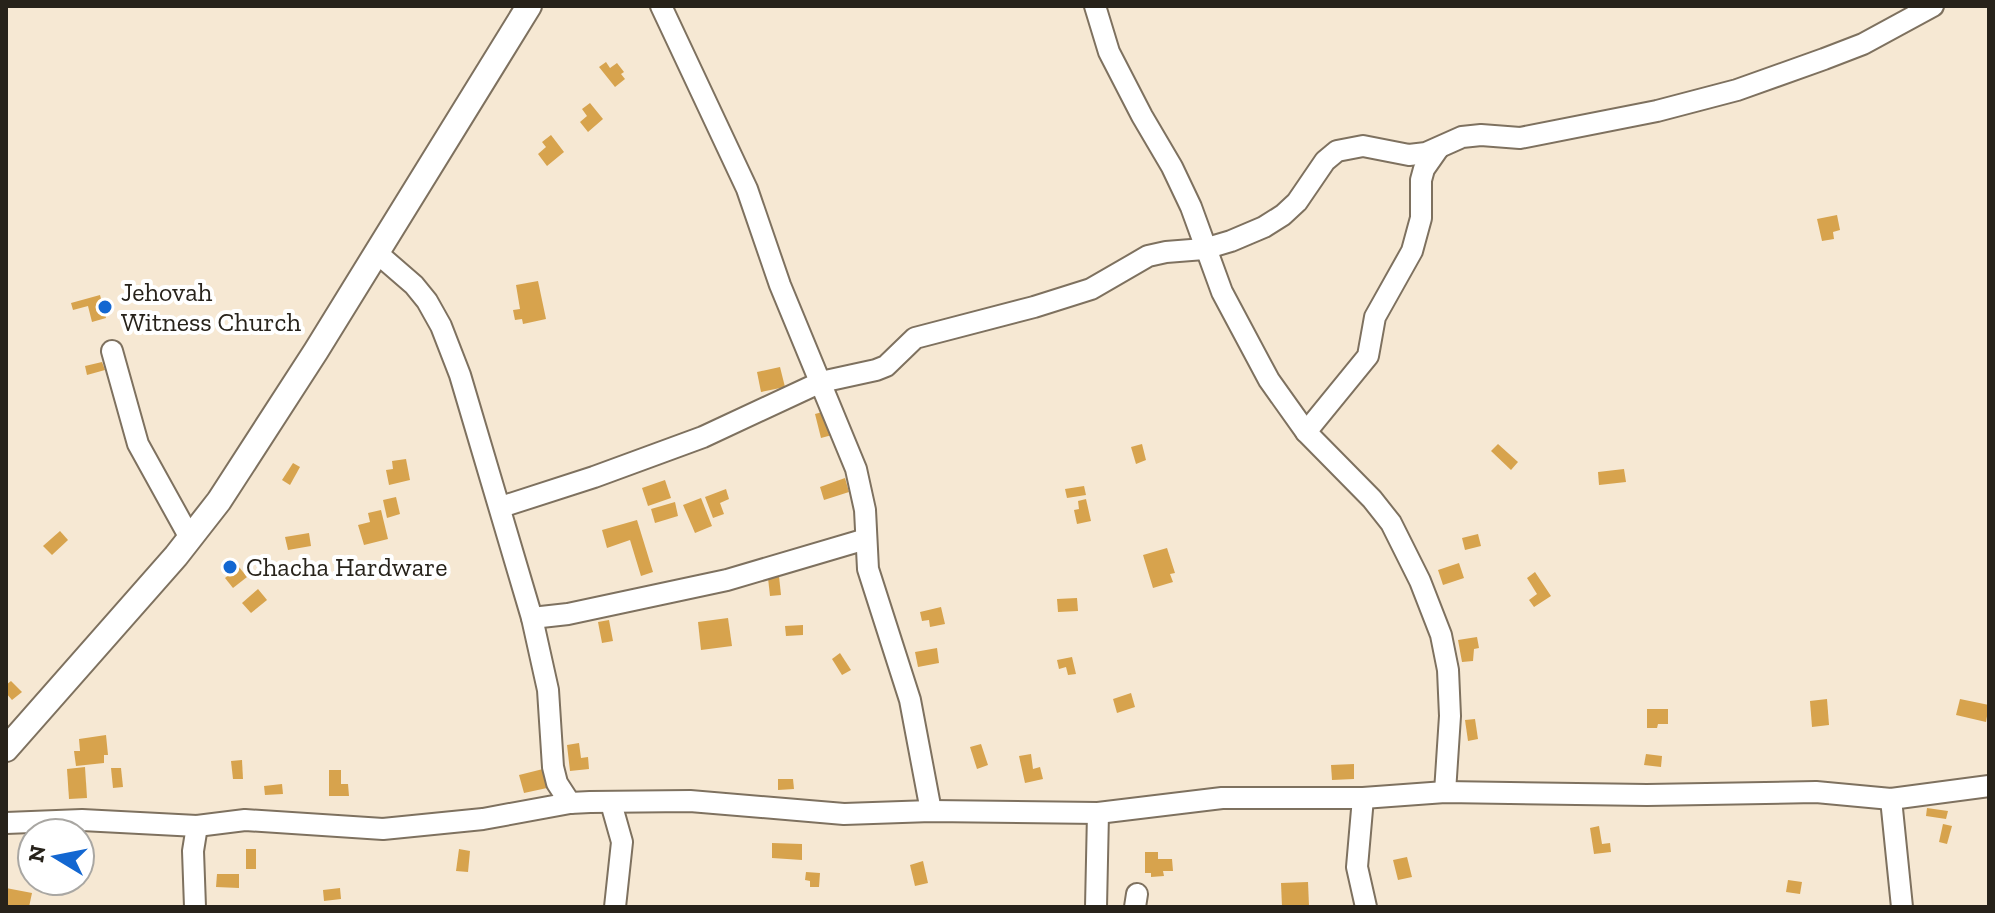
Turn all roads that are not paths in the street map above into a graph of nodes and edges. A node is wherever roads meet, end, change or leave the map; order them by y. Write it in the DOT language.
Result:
graph roads {
  1 [pos="529,6"];
  2 [pos="661,6"];
  3 [pos="1095,6"];
  4 [pos="1933,6"];
  5 [pos="1438,149"];
  6 [pos="1204,249"];
  7 [pos="377,253"];
  8 [pos="112,351"];
  9 [pos="821,382"];
  10 [pos="1306,432"];
  11 [pos="501,507"];
  12 [pos="190,538"];
  13 [pos="866,539"];
  14 [pos="532,618"];
  15 [pos="6,749"];
  16 [pos="1989,786"];
  17 [pos="1445,792"];
  18 [pos="1363,798"];
  19 [pos="1891,799"];
  20 [pos="570,803"];
  21 [pos="611,803"];
  22 [pos="931,811"];
  23 [pos="1098,813"];
  24 [pos="6,823"];
  25 [pos="190,826"];
  26 [pos="195,907"];
  27 [pos="615,907"];
  28 [pos="1096,907"];
  29 [pos="1366,907"];
  30 [pos="1902,907"];
  1 -- 7 [label="street"];
  2 -- 9 [label="street"];
  3 -- 6 [label="street"];
  4 -- 5 [label="street"];
  5 -- 6 [label="street"];
  5 -- 10 [label="street"];
  6 -- 9 [label="street"];
  6 -- 10 [label="street"];
  7 -- 11 [label="street"];
  7 -- 12 [label="street"];
  8 -- 12 [label="street"];
  9 -- 11 [label="street"];
  9 -- 13 [label="street"];
  10 -- 17 [label="street"];
  11 -- 14 [label="street"];
  12 -- 15 [label="street"];
  13 -- 14 [label="street"];
  13 -- 22 [label="street"];
  14 -- 20 [label="street"];
  16 -- 19 [label="street"];
  17 -- 18 [label="street"];
  17 -- 19 [label="street"];
  18 -- 23 [label="street"];
  18 -- 29 [label="street"];
  19 -- 30 [label="street"];
  20 -- 21 [label="street"];
  20 -- 25 [label="street"];
  21 -- 22 [label="street"];
  21 -- 27 [label="street"];
  22 -- 23 [label="street"];
  23 -- 28 [label="street"];
  24 -- 25 [label="street"];
  25 -- 26 [label="street"];
}
